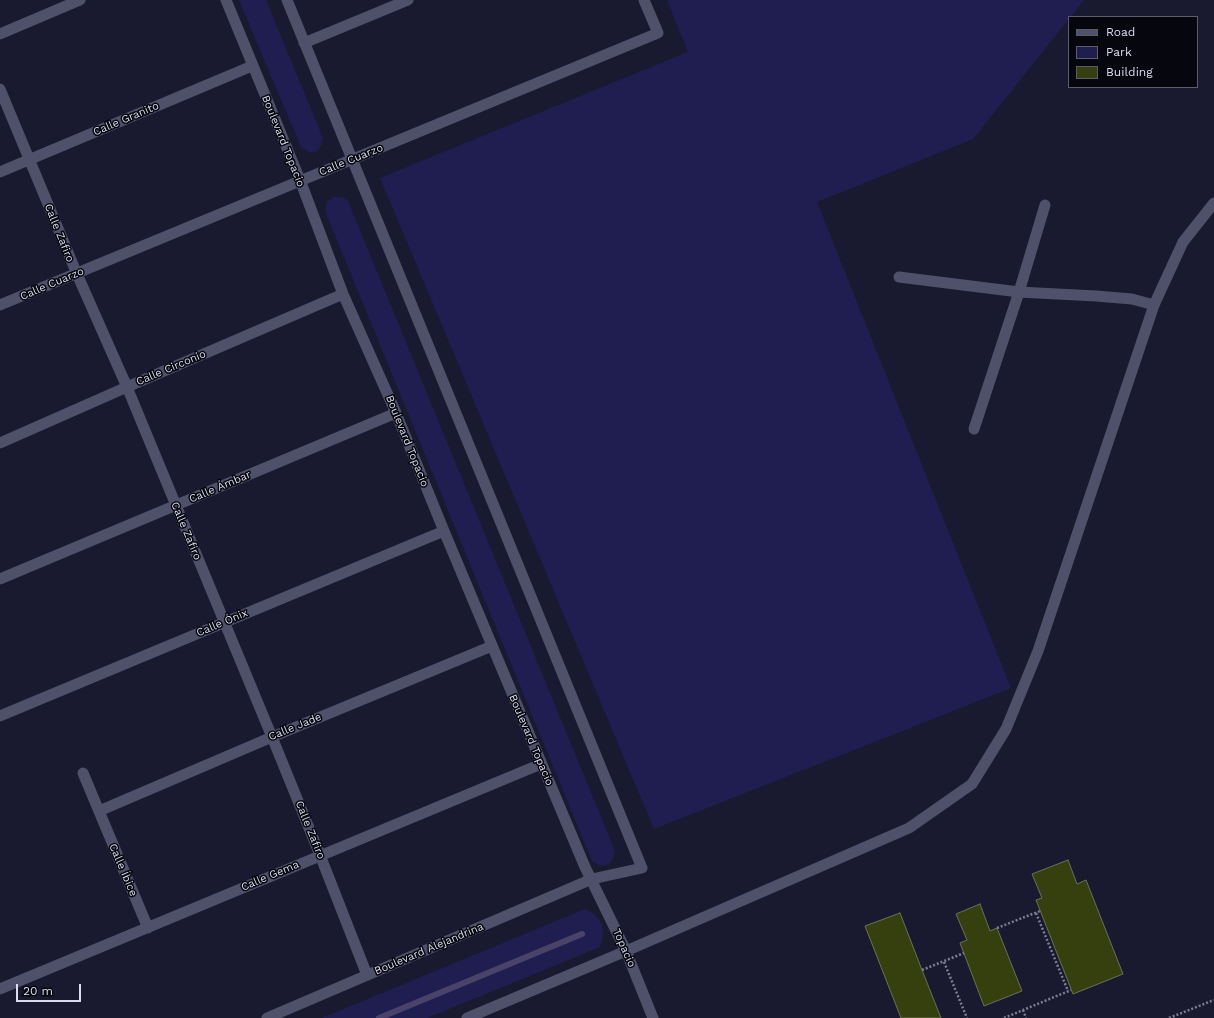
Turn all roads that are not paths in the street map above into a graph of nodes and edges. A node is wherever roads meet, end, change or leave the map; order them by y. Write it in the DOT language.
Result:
graph roads {
  1 [pos="80,0"];
  2 [pos="226,0"];
  3 [pos="287,0"];
  4 [pos="408,0"];
  5 [pos="644,0"];
  6 [pos="0,34"];
  7 [pos="304,43"];
  8 [pos="252,66"];
  9 [pos="0,88"];
  10 [pos="29,160"];
  11 [pos="352,160"];
  12 [pos="0,172"];
  13 [pos="300,180"];
  14 [pos="1214,203"];
  15 [pos="1045,205"];
  16 [pos="76,274"];
  17 [pos="899,277"];
  18 [pos="1019,292"];
  19 [pos="343,294"];
  20 [pos="0,305"];
  21 [pos="1154,306"];
  22 [pos="127,387"];
  23 [pos="396,413"];
  24 [pos="974,429"];
  25 [pos="0,444"];
  26 [pos="176,505"];
  27 [pos="444,532"];
  28 [pos="0,578"];
  29 [pos="224,622"];
  30 [pos="492,646"];
  31 [pos="0,716"];
  32 [pos="272,737"];
  33 [pos="541,764"];
  34 [pos="84,773"];
  35 [pos="99,811"];
  36 [pos="320,855"];
  37 [pos="592,879"];
  38 [pos="148,928"];
  39 [pos="626,951"];
  40 [pos="367,975"];
  41 [pos="0,989"];
  42 [pos="267,1018"];
  43 [pos="467,1018"];
  44 [pos="654,1018"];
  1 -- 6 [label="street"];
  2 -- 8 [label="street, Boulevard Topacio"];
  3 -- 7 [label="street"];
  4 -- 7 [label="street"];
  5 -- 11 [label="street, Calle Cuarzo"];
  7 -- 11 [label="street"];
  8 -- 10 [label="street, Calle Granito"];
  8 -- 13 [label="street, Boulevard Topacio"];
  9 -- 10 [label="street, Calle Zafiro"];
  10 -- 12 [label="street, Calle Granito"];
  10 -- 16 [label="street, Calle Zafiro"];
  11 -- 13 [label="street, Calle Cuarzo"];
  11 -- 37 [label="street, Boulevard Alejandrina"];
  13 -- 16 [label="street, Calle Cuarzo"];
  13 -- 19 [label="street, Boulevard Topacio"];
  14 -- 21 [label="street"];
  15 -- 18 [label="street"];
  16 -- 20 [label="street, Calle Cuarzo"];
  16 -- 22 [label="street, Calle Zafiro"];
  17 -- 18 [label="street"];
  18 -- 21 [label="street"];
  18 -- 24 [label="street"];
  19 -- 22 [label="street, Calle Circonio"];
  19 -- 23 [label="street, Boulevard Topacio"];
  21 -- 39 [label="street"];
  22 -- 25 [label="street, Calle Circonio"];
  22 -- 26 [label="street, Calle Zafiro"];
  23 -- 26 [label="street, Calle Ámbar"];
  23 -- 27 [label="street, Boulevard Topacio"];
  26 -- 28 [label="street, Calle Ámbar"];
  26 -- 29 [label="street, Calle Zafiro"];
  27 -- 29 [label="street, Calle Ónix"];
  27 -- 30 [label="street, Boulevard Topacio"];
  29 -- 31 [label="street, Calle Ónix"];
  29 -- 32 [label="street, Calle Zafiro"];
  30 -- 32 [label="street, Calle Jade"];
  30 -- 33 [label="street, Boulevard Topacio"];
  32 -- 35 [label="street, Calle Jade"];
  32 -- 36 [label="street, Calle Zafiro"];
  33 -- 36 [label="street, Calle Gema"];
  33 -- 37 [label="street, Boulevard Topacio"];
  34 -- 35 [label="street, Calle Íbice"];
  35 -- 38 [label="street, Calle Íbice"];
  36 -- 38 [label="street, Calle Gema"];
  36 -- 40 [label="street, Calle Zafiro"];
  37 -- 39 [label="street, Topacio"];
  37 -- 40 [label="street, Boulevard Alejandrina"];
  38 -- 41 [label="street, Calle Gema"];
  39 -- 43 [label="street"];
  39 -- 44 [label="street, Topacio"];
  40 -- 42 [label="street, Boulevard Alejandrina"];
}
